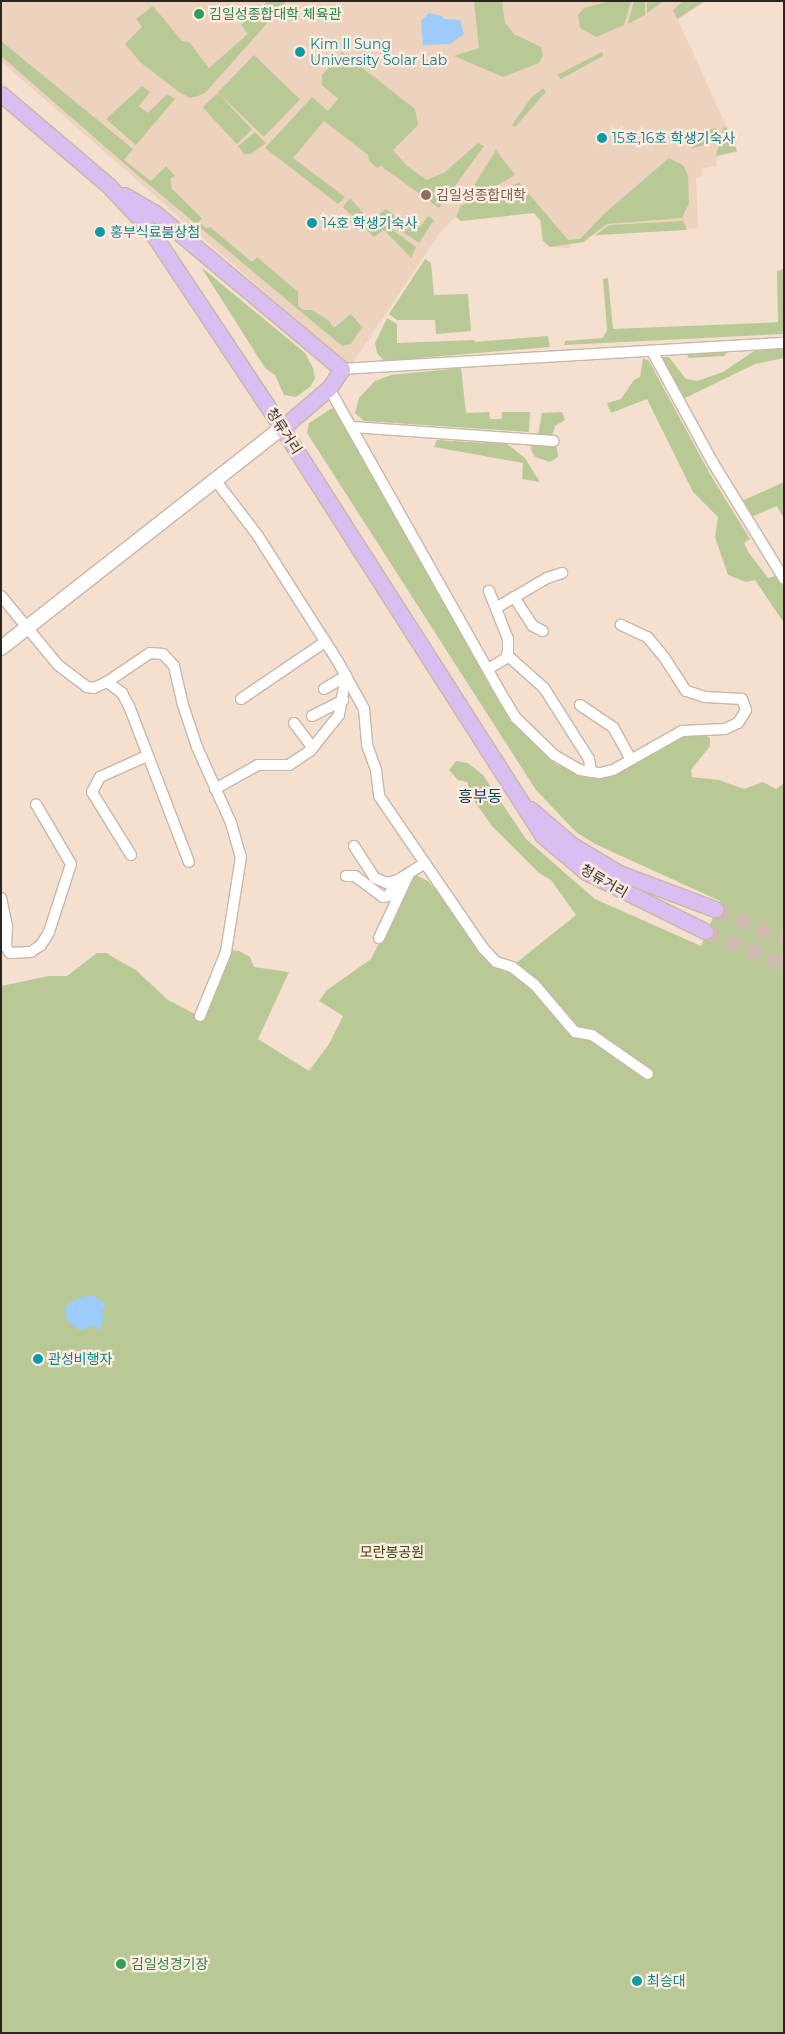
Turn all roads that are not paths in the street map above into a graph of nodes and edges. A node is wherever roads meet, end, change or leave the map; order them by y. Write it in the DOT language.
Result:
graph roads {
  1 [pos="1,94"];
  2 [pos="109,186"];
  3 [pos="784,344"];
  4 [pos="652,350"];
  5 [pos="342,369"];
  6 [pos="329,388"];
  7 [pos="352,427"];
  8 [pos="282,428"];
  9 [pos="554,441"];
  10 [pos="216,481"];
  11 [pos="562,574"];
  12 [pos="784,579"];
  13 [pos="489,591"];
  14 [pos="1,596"];
  15 [pos="514,597"];
  16 [pos="496,608"];
  17 [pos="620,625"];
  18 [pos="29,627"];
  19 [pos="543,631"];
  20 [pos="325,642"];
  21 [pos="1,648"];
  22 [pos="507,655"];
  23 [pos="488,669"];
  24 [pos="346,676"];
  25 [pos="107,682"];
  26 [pos="324,689"];
  27 [pos="241,699"];
  28 [pos="343,700"];
  29 [pos="580,705"];
  30 [pos="312,716"];
  31 [pos="294,723"];
  32 [pos="312,748"];
  33 [pos="147,756"];
  34 [pos="631,759"];
  35 [pos="590,772"];
  36 [pos="215,789"];
  37 [pos="36,804"];
  38 [pos="523,804"];
  39 [pos="354,846"];
  40 [pos="131,854"];
  41 [pos="189,862"];
  42 [pos="425,863"];
  43 [pos="410,873"];
  44 [pos="346,876"];
  45 [pos="398,880"];
  46 [pos="1,898"];
  47 [pos="715,909"];
  48 [pos="705,932"];
  49 [pos="379,938"];
  50 [pos="200,1016"];
  51 [pos="648,1074"];
  1 -- 2 [label="main road, 청류거리"];
  2 -- 5 [label="main road"];
  2 -- 8 [label="main road, 청류거리"];
  3 -- 4 [label="street"];
  4 -- 5 [label="street"];
  4 -- 12 [label="street"];
  5 -- 6 [label="main road"];
  6 -- 7 [label="street"];
  6 -- 8 [label="main road"];
  7 -- 9 [label="street"];
  7 -- 23 [label="street"];
  8 -- 10 [label="main road"];
  8 -- 38 [label="main road, 청류거리"];
  10 -- 18 [label="main road"];
  10 -- 20 [label="street"];
  11 -- 15 [label="street"];
  13 -- 16 [label="street"];
  14 -- 18 [label="street"];
  15 -- 16 [label="street"];
  15 -- 19 [label="street"];
  16 -- 22 [label="street"];
  17 -- 34 [label="street"];
  18 -- 21 [label="main road"];
  18 -- 25 [label="street"];
  20 -- 24 [label="street"];
  20 -- 27 [label="street"];
  22 -- 23 [label="street"];
  22 -- 35 [label="street"];
  23 -- 35 [label="street"];
  24 -- 26 [label="street"];
  24 -- 28 [label="street"];
  24 -- 42 [label="street"];
  25 -- 33 [label="street"];
  25 -- 36 [label="street"];
  28 -- 30 [label="street"];
  28 -- 32 [label="street"];
  29 -- 34 [label="street"];
  31 -- 32 [label="street"];
  32 -- 36 [label="street"];
  33 -- 40 [label="street"];
  33 -- 41 [label="street"];
  34 -- 35 [label="street"];
  36 -- 50 [label="street"];
  37 -- 46 [label="street"];
  38 -- 47 [label="main road, 청류거리"];
  38 -- 48 [label="main road, 청류거리"];
  39 -- 45 [label="street"];
  42 -- 43 [label="street"];
  42 -- 51 [label="street"];
  43 -- 45 [label="street"];
  43 -- 49 [label="street"];
  44 -- 45 [label="street"];
}
